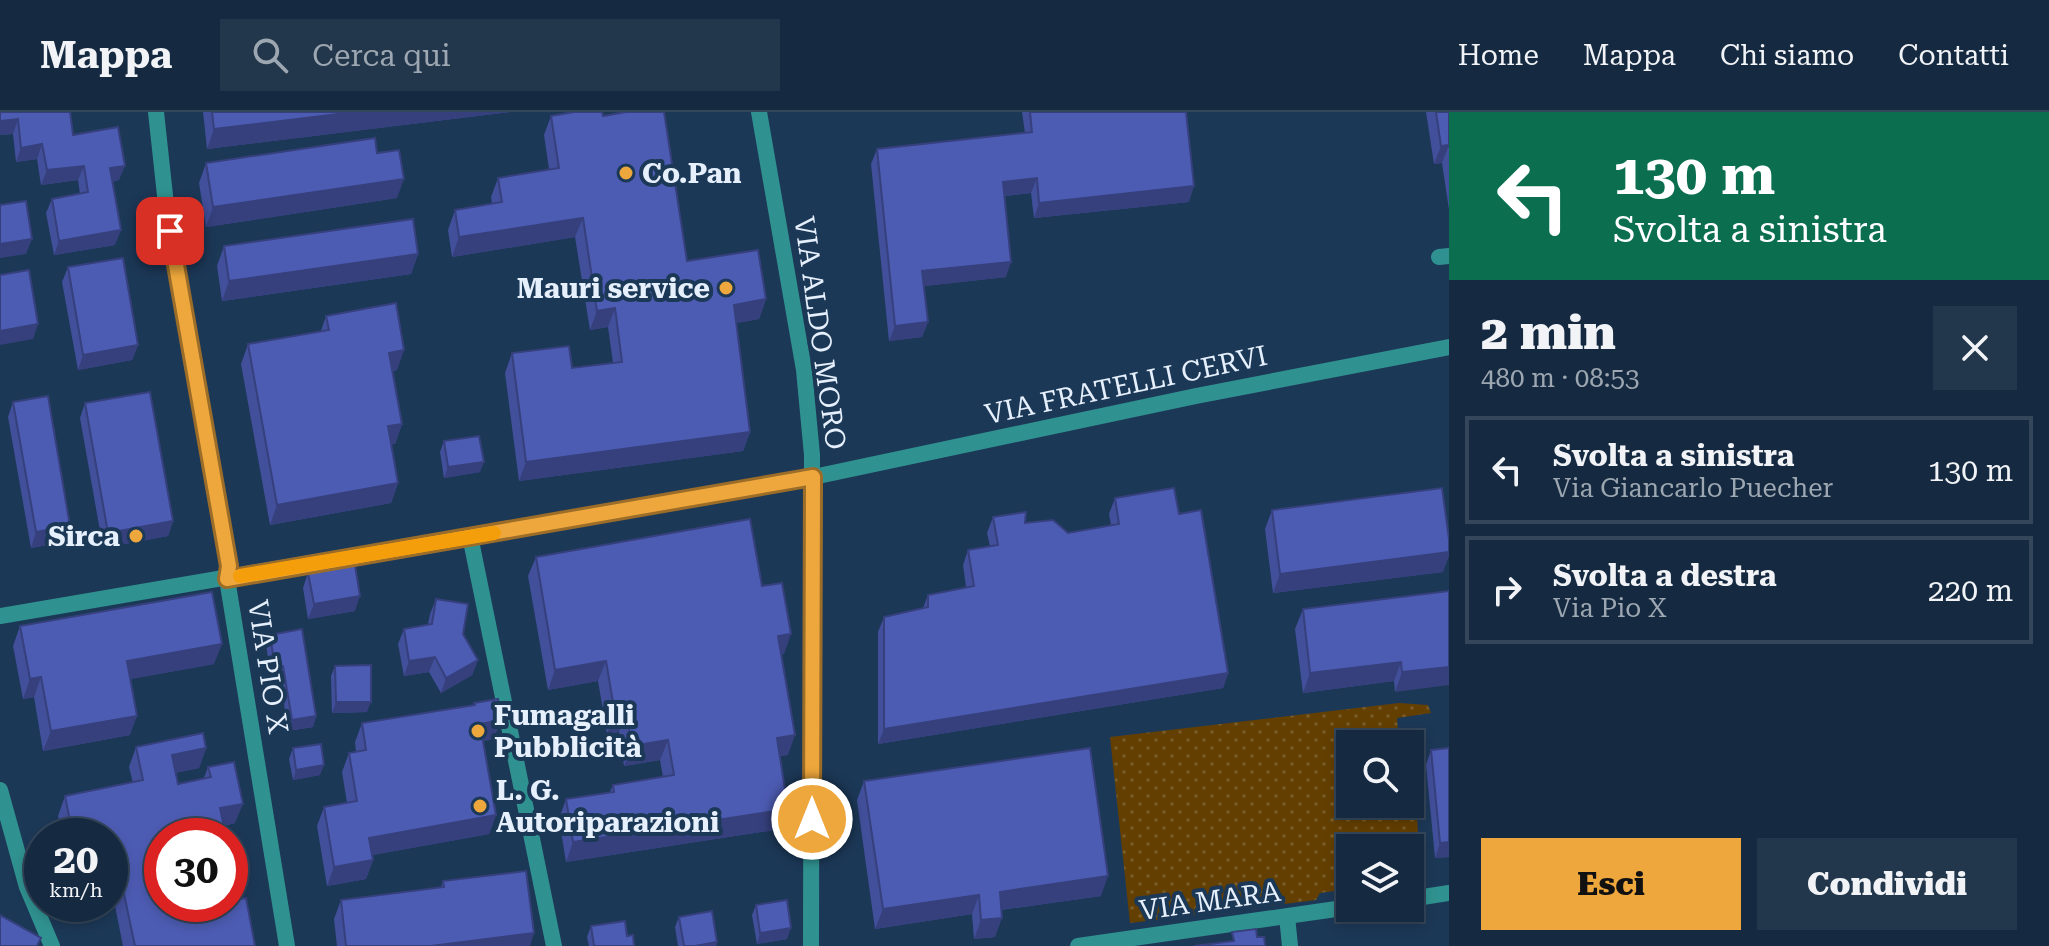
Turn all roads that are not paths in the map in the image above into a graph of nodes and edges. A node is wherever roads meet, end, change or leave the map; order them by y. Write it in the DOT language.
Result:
graph roads {
  1 [pos="156,112"];
  2 [pos="759,112"];
  3 [pos="1449,347"];
  4 [pos="813,477"];
  5 [pos="470,536"];
  6 [pos="227,579"];
  7 [pos="0,616"];
  8 [pos="0,790"];
  9 [pos="1449,893"];
  10 [pos="1424,897"];
  11 [pos="1336,909"];
  12 [pos="1287,916"];
  13 [pos="52,946"];
  14 [pos="287,946"];
  15 [pos="554,946"];
  16 [pos="811,946"];
  17 [pos="1078,946"];
  18 [pos="1290,946"];
  1 -- 6 [label="street, VIA PIO X"];
  2 -- 4 [label="street, VIA ALDO MORO"];
  3 -- 4 [label="street, VIA FRATELLI CERVI"];
  4 -- 5 [label="street, VIA FRATELLI CERVI"];
  4 -- 16 [label="street, VIA ALDO MORO"];
  5 -- 6 [label="street, VIA FRATELLI CERVI"];
  5 -- 15 [label="street"];
  6 -- 7 [label="street, VIA FRATELLI CERVI"];
  6 -- 14 [label="street, VIA PIO X"];
  8 -- 13 [label="street"];
  9 -- 10 [label="street"];
  11 -- 12 [label="street, VIA MARA"];
  12 -- 17 [label="street, VIA MARA"];
  12 -- 18 [label="street"];
}
